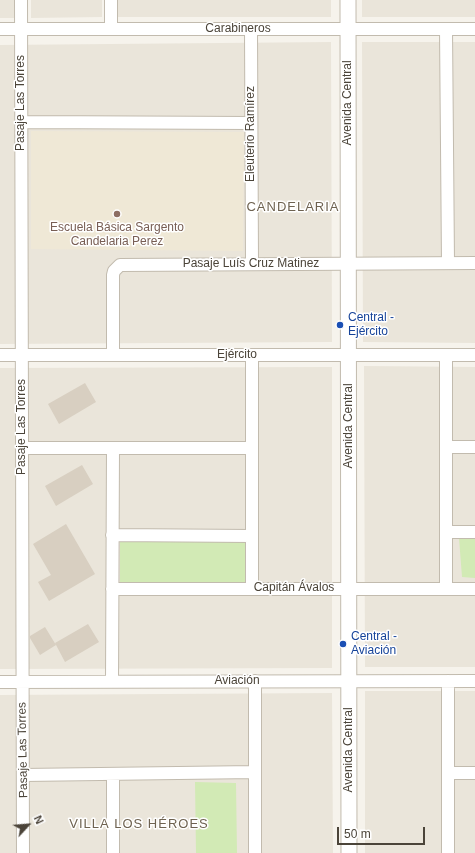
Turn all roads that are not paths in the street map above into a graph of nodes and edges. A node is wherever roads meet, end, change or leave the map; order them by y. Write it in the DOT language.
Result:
graph roads {
  1 [pos="21,0"];
  2 [pos="111,0"];
  3 [pos="348,0"];
  4 [pos="0,29"];
  5 [pos="21,29"];
  6 [pos="111,29"];
  7 [pos="251,29"];
  8 [pos="348,29"];
  9 [pos="446,29"];
  10 [pos="475,29"];
  11 [pos="22,122"];
  12 [pos="251,123"];
  13 [pos="448,263"];
  14 [pos="475,263"];
  15 [pos="252,264"];
  16 [pos="348,264"];
  17 [pos="0,355"];
  18 [pos="113,355"];
  19 [pos="252,355"];
  20 [pos="349,355"];
  21 [pos="446,355"];
  22 [pos="475,355"];
  23 [pos="22,356"];
  24 [pos="446,447"];
  25 [pos="475,447"];
  26 [pos="22,448"];
  27 [pos="112,448"];
  28 [pos="252,448"];
  29 [pos="446,532"];
  30 [pos="475,532"];
  31 [pos="112,535"];
  32 [pos="252,536"];
  33 [pos="252,588"];
  34 [pos="349,588"];
  35 [pos="446,588"];
  36 [pos="112,589"];
  37 [pos="475,589"];
  38 [pos="475,680"];
  39 [pos="255,681"];
  40 [pos="349,681"];
  41 [pos="448,681"];
  42 [pos="0,682"];
  43 [pos="22,682"];
  44 [pos="112,682"];
  45 [pos="255,772"];
  46 [pos="448,773"];
  47 [pos="475,773"];
  48 [pos="113,774"];
  49 [pos="23,775"];
  50 [pos="23,853"];
  51 [pos="113,853"];
  52 [pos="255,853"];
  53 [pos="350,853"];
  54 [pos="448,853"];
  1 -- 5 [label="street, Pasaje Las Torres"];
  2 -- 6 [label="street"];
  3 -- 8 [label="street, Avenida Central"];
  4 -- 5 [label="street, Carabineros"];
  5 -- 6 [label="street, Carabineros"];
  5 -- 11 [label="street, Pasaje Las Torres"];
  6 -- 7 [label="street, Carabineros"];
  7 -- 8 [label="street, Carabineros"];
  7 -- 12 [label="street, Eleuterio Ramírez"];
  8 -- 9 [label="street, Carabineros"];
  8 -- 16 [label="street, Avenida Central"];
  9 -- 10 [label="street, Carabineros"];
  9 -- 13 [label="street"];
  11 -- 12 [label="street"];
  11 -- 23 [label="street, Pasaje Las Torres"];
  12 -- 15 [label="street, Eleuterio Ramírez"];
  13 -- 14 [label="street, Pasaje Luís Cruz Matinez"];
  13 -- 16 [label="street, Pasaje Luís Cruz Matinez"];
  15 -- 16 [label="street, Pasaje Luís Cruz Matinez"];
  15 -- 18 [label="street, Pasaje Luís Cruz Matinez"];
  16 -- 20 [label="street, Avenida Central"];
  17 -- 23 [label="street, Ejército"];
  18 -- 19 [label="street, Ejército"];
  18 -- 23 [label="street, Ejército"];
  19 -- 20 [label="street, Ejército"];
  19 -- 28 [label="street"];
  20 -- 21 [label="street, Ejército"];
  20 -- 34 [label="street, Avenida Central"];
  21 -- 22 [label="street, Ejército"];
  21 -- 24 [label="street"];
  23 -- 26 [label="street, Pasaje Las Torres"];
  24 -- 25 [label="street"];
  24 -- 29 [label="street"];
  26 -- 27 [label="street"];
  26 -- 43 [label="street, Pasaje Las Torres"];
  27 -- 28 [label="street"];
  27 -- 31 [label="street"];
  28 -- 32 [label="street"];
  29 -- 30 [label="street"];
  29 -- 35 [label="street"];
  31 -- 32 [label="street"];
  31 -- 36 [label="street"];
  32 -- 33 [label="street"];
  33 -- 34 [label="street, Capitán Ávalos"];
  33 -- 36 [label="street, Capitán Ávalos"];
  34 -- 35 [label="street, Capitán Ávalos"];
  34 -- 40 [label="street, Avenida Central"];
  35 -- 37 [label="street, Capitán Ávalos"];
  36 -- 44 [label="street"];
  38 -- 41 [label="street, Aviación"];
  39 -- 40 [label="street, Aviación"];
  39 -- 44 [label="street, Aviación"];
  39 -- 45 [label="street"];
  40 -- 41 [label="street, Aviación"];
  40 -- 53 [label="street, Avenida Central"];
  41 -- 46 [label="street"];
  42 -- 43 [label="street, Aviación"];
  43 -- 44 [label="street, Aviación"];
  43 -- 49 [label="street, Pasaje Las Torres"];
  45 -- 48 [label="street"];
  45 -- 52 [label="street"];
  46 -- 47 [label="street"];
  46 -- 54 [label="street"];
  48 -- 49 [label="street"];
  48 -- 51 [label="street"];
  49 -- 50 [label="street, Pasaje Las Torres"];
}
